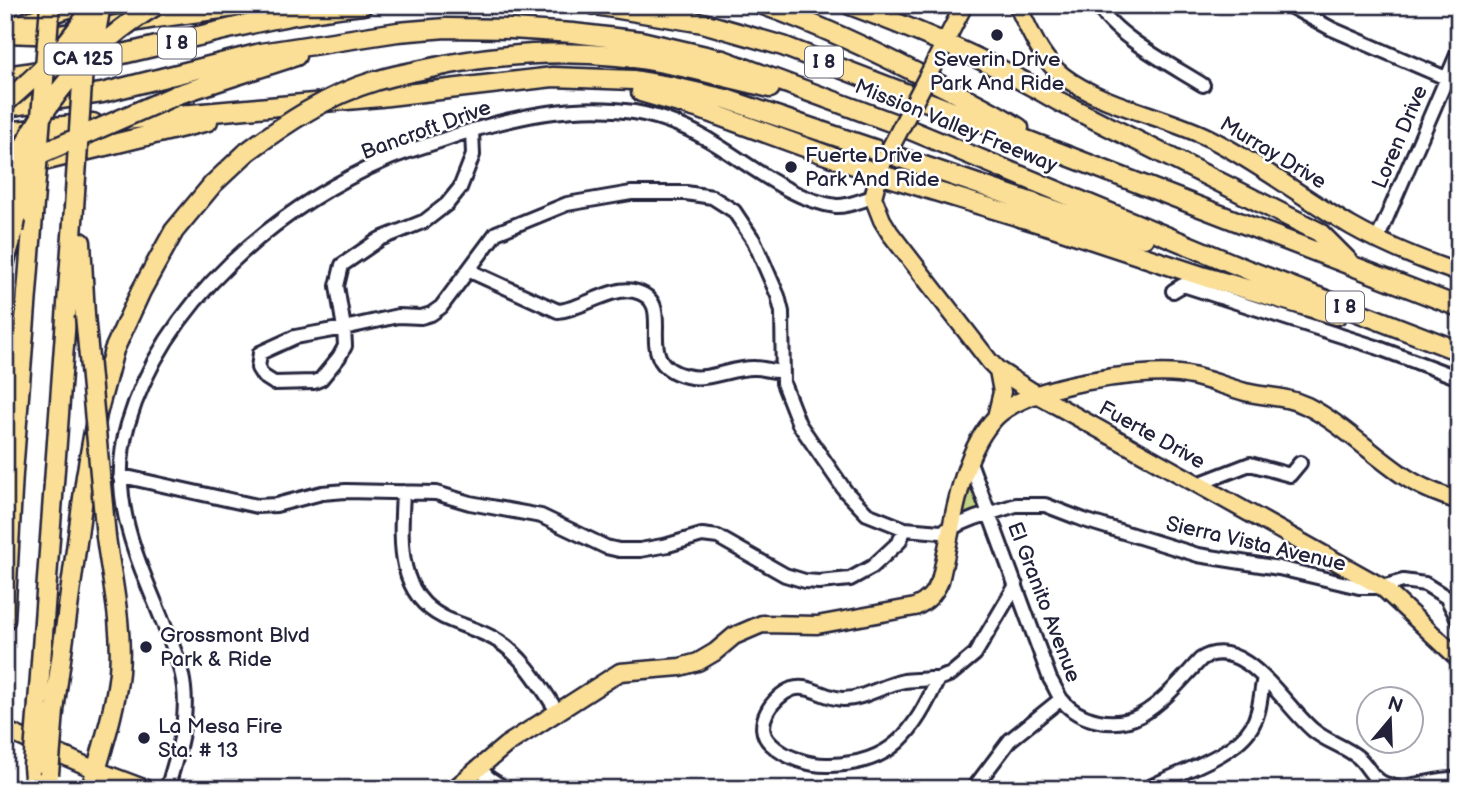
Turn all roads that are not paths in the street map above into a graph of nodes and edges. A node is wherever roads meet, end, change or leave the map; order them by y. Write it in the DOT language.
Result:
graph roads {
  1 [pos="87,5"];
  2 [pos="93,5"];
  3 [pos="101,5"];
  4 [pos="157,5"];
  5 [pos="250,5"];
  6 [pos="595,5"];
  7 [pos="764,5"];
  8 [pos="850,5"];
  9 [pos="964,5"];
  10 [pos="1017,5"];
  11 [pos="1098,5"];
  12 [pos="1288,5"];
  13 [pos="351,6"];
  14 [pos="64,7"];
  15 [pos="5,31"];
  16 [pos="349,39"];
  17 [pos="946,42"];
  18 [pos="1459,50"];
  19 [pos="5,76"];
  20 [pos="1446,78"];
  21 [pos="509,84"];
  22 [pos="1203,85"];
  23 [pos="43,95"];
  24 [pos="304,104"];
  25 [pos="842,104"];
  26 [pos="5,105"];
  27 [pos="79,113"];
  28 [pos="472,130"];
  29 [pos="5,131"];
  30 [pos="1045,146"];
  31 [pos="5,168"];
  32 [pos="881,168"];
  33 [pos="5,187"];
  34 [pos="873,197"];
  35 [pos="74,208"];
  36 [pos="1377,240"];
  37 [pos="5,261"];
  38 [pos="1353,266"];
  39 [pos="1248,270"];
  40 [pos="470,271"];
  41 [pos="1459,273"];
  42 [pos="1173,291"];
  43 [pos="1459,307"];
  44 [pos="344,328"];
  45 [pos="1451,347"];
  46 [pos="998,370"];
  47 [pos="781,371"];
  48 [pos="1459,378"];
  49 [pos="1036,394"];
  50 [pos="996,416"];
  51 [pos="970,462"];
  52 [pos="1300,463"];
  53 [pos="120,478"];
  54 [pos="1198,484"];
  55 [pos="402,492"];
  56 [pos="1459,501"];
  57 [pos="989,513"];
  58 [pos="952,528"];
  59 [pos="905,529"];
  60 [pos="1016,585"];
  61 [pos="1382,587"];
  62 [pos="5,620"];
  63 [pos="1459,621"];
  64 [pos="1459,659"];
  65 [pos="1264,678"];
  66 [pos="938,679"];
  67 [pos="1061,699"];
  68 [pos="557,710"];
  69 [pos="5,730"];
  70 [pos="479,768"];
  71 [pos="96,770"];
  72 [pos="42,776"];
  73 [pos="1459,779"];
  74 [pos="35,789"];
  75 [pos="91,789"];
  76 [pos="146,789"];
  77 [pos="167,789"];
  78 [pos="454,789"];
  79 [pos="506,789"];
  80 [pos="973,789"];
  81 [pos="1146,789"];
  1 -- 27 [label="highway, CA 125, bridge"];
  2 -- 26 [label="highway, bridge"];
  3 -- 27 [label="highway, bridge"];
  4 -- 33 [label="highway, bridge"];
  5 -- 15 [label="highway"];
  6 -- 30 [label="highway, Mission Valley Freeway / I 8"];
  7 -- 30 [label="highway"];
  8 -- 17 [label="highway"];
  9 -- 17 [label="main road"];
  10 -- 36 [label="main road, Murray Drive"];
  11 -- 22 [label="street"];
  12 -- 20 [label="street"];
  13 -- 19 [label="highway, I 8"];
  14 -- 15 [label="highway"];
  14 -- 23 [label="highway, CA 125, bridge"];
  16 -- 25 [label="highway, Mission Valley Freeway / I 8"];
  16 -- 26 [label="highway, Mission Valley Freeway / I 8"];
  16 -- 31 [label="highway, bridge"];
  17 -- 32 [label="main road, bridge"];
  17 -- 38 [label="highway"];
  18 -- 20 [label="street, Loren Drive"];
  20 -- 36 [label="street, Loren Drive"];
  21 -- 24 [label="highway"];
  21 -- 32 [label="highway"];
  21 -- 39 [label="highway"];
  23 -- 37 [label="highway, bridge"];
  23 -- 62 [label="highway, CA 125, bridge"];
  24 -- 29 [label="highway"];
  24 -- 31 [label="highway"];
  25 -- 39 [label="highway, Mission Valley Freeway / I 8"];
  25 -- 72 [label="highway, bridge"];
  27 -- 35 [label="highway, CA 125, bridge"];
  28 -- 34 [label="street, Bancroft Drive"];
  28 -- 44 [label="street"];
  28 -- 53 [label="street, Bancroft Drive"];
  30 -- 38 [label="highway, Mission Valley Freeway / I 8"];
  32 -- 34 [label="main road"];
  32 -- 45 [label="highway"];
  34 -- 46 [label="main road, Fuerte Drive"];
  35 -- 71 [label="highway, bridge"];
  35 -- 72 [label="highway, CA 125, bridge"];
  36 -- 41 [label="main road, Murray Drive"];
  38 -- 43 [label="highway, Mission Valley Freeway / I 8"];
  39 -- 45 [label="highway, Mission Valley Freeway / I 8"];
  40 -- 44 [label="street, Sierra Vista Avenue"];
  40 -- 47 [label="street"];
  40 -- 47 [label="street, Sierra Vista Avenue"];
  42 -- 48 [label="street"];
  44 -- 44 [label="street, Sierra Vista Avenue"];
  46 -- 49 [label="main road, Fuerte Drive"];
  46 -- 50 [label="main road"];
  47 -- 59 [label="street, Sierra Vista Avenue"];
  49 -- 50 [label="main road"];
  49 -- 54 [label="main road, Fuerte Drive"];
  49 -- 56 [label="main road"];
  50 -- 51 [label="main road"];
  51 -- 57 [label="street, El Granito Avenue"];
  51 -- 58 [label="main road"];
  52 -- 54 [label="street"];
  53 -- 55 [label="street"];
  53 -- 77 [label="street, Bancroft Drive"];
  54 -- 61 [label="main road, Fuerte Drive"];
  55 -- 59 [label="street"];
  55 -- 68 [label="street"];
  57 -- 58 [label="street, Sierra Vista Avenue"];
  57 -- 60 [label="street, El Granito Avenue"];
  57 -- 61 [label="street, Sierra Vista Avenue"];
  58 -- 59 [label="street, Sierra Vista Avenue"];
  58 -- 68 [label="main road"];
  60 -- 66 [label="street"];
  60 -- 67 [label="street, El Granito Avenue"];
  61 -- 63 [label="street, Sierra Vista Avenue"];
  61 -- 64 [label="main road, Fuerte Drive"];
  65 -- 67 [label="street, El Granito Avenue"];
  65 -- 73 [label="street, El Granito Avenue"];
  65 -- 81 [label="street"];
  66 -- 66 [label="street"];
  67 -- 80 [label="street"];
  68 -- 70 [label="main road"];
  69 -- 71 [label="main road"];
  70 -- 78 [label="main road"];
  70 -- 79 [label="street"];
  71 -- 75 [label="highway"];
  71 -- 76 [label="main road"];
  72 -- 74 [label="highway, CA 125"];
}
